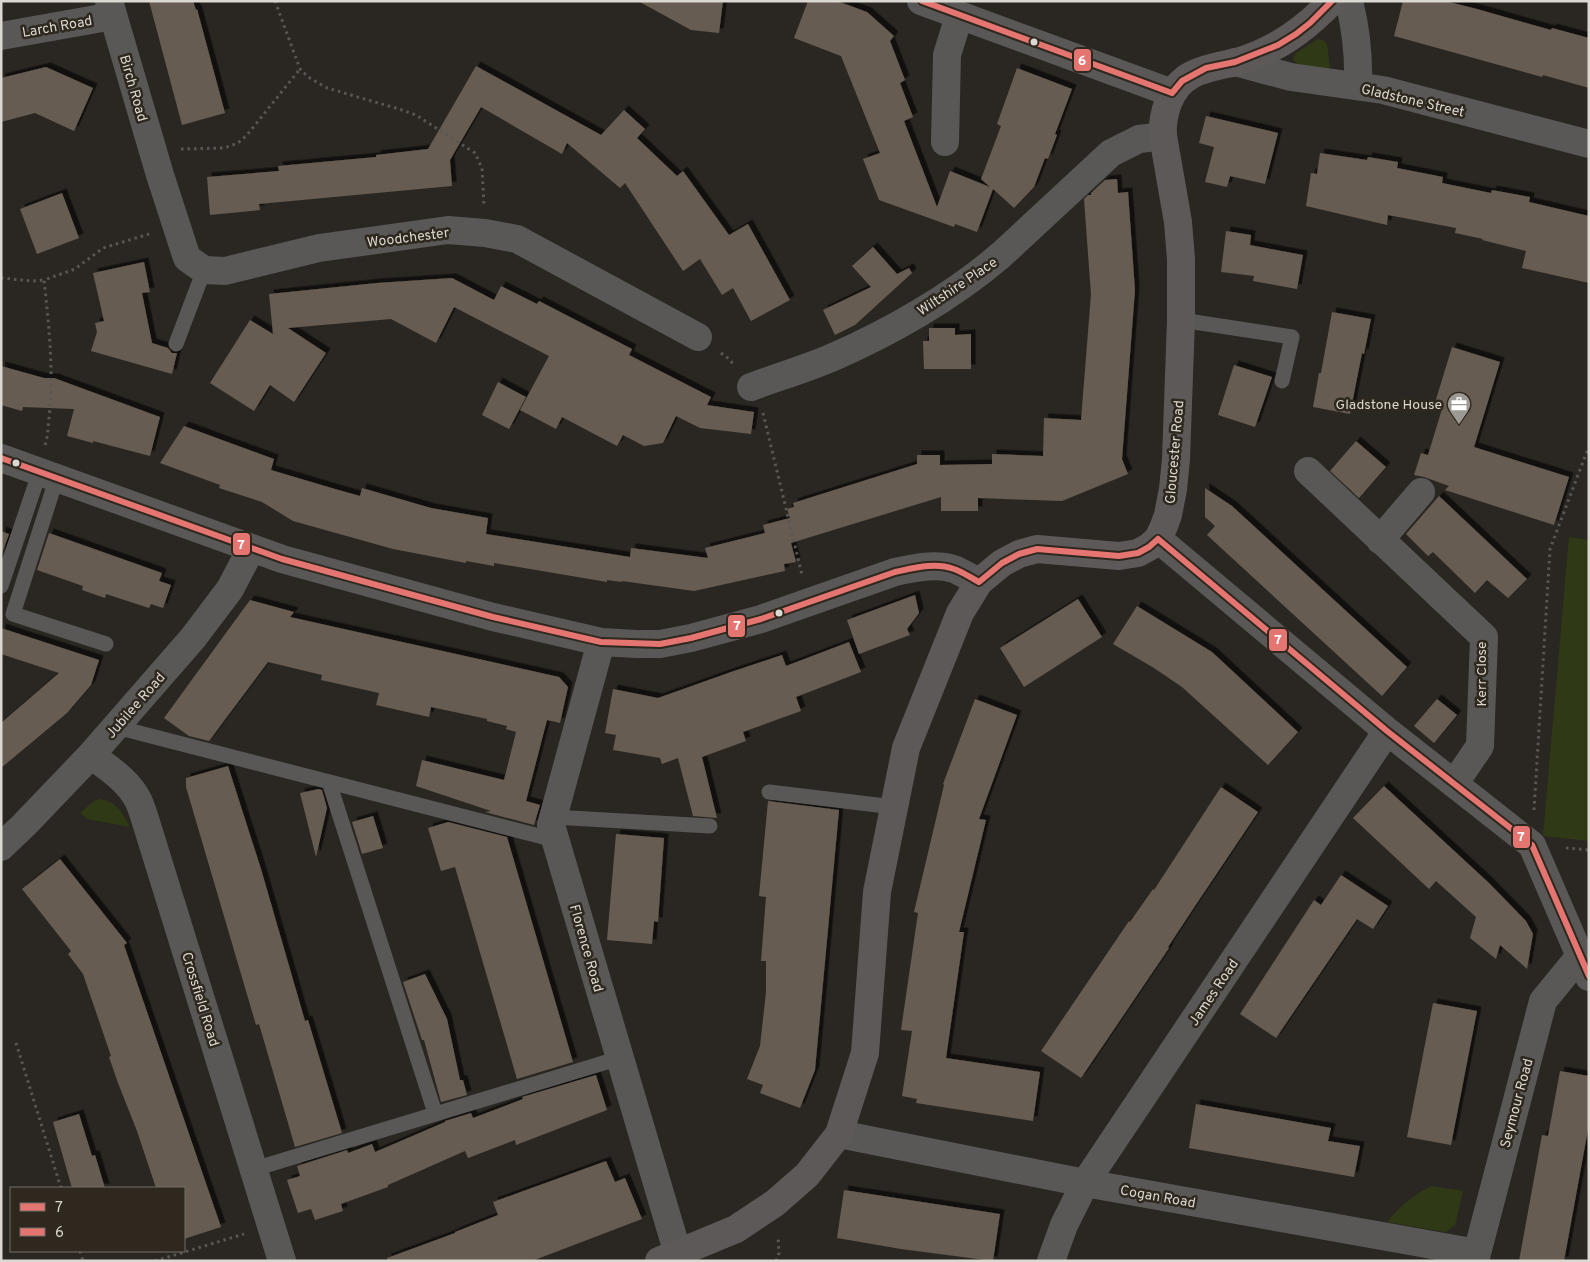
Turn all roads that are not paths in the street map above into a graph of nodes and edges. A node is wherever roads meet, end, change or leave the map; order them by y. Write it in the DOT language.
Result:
graph roads {
  1 [pos="921,1"];
  2 [pos="1332,1"];
  3 [pos="1348,1"];
  4 [pos="111,9"];
  5 [pos="959,16"];
  6 [pos="1,36"];
  7 [pos="1235,62"];
  8 [pos="1358,86"];
  9 [pos="1172,93"];
  10 [pos="1163,136"];
  11 [pos="945,142"];
  12 [pos="1589,144"];
  13 [pos="204,270"];
  14 [pos="1181,320"];
  15 [pos="698,338"];
  16 [pos="176,344"];
  17 [pos="1282,381"];
  18 [pos="752,387"];
  19 [pos="1,458"];
  20 [pos="1308,472"];
  21 [pos="45,473"];
  22 [pos="1421,492"];
  23 [pos="1158,538"];
  24 [pos="1380,540"];
  25 [pos="252,549"];
  26 [pos="979,582"];
  27 [pos="1,586"];
  28 [pos="601,642"];
  29 [pos="106,644"];
  30 [pos="116,727"];
  31 [pos="1387,731"];
  32 [pos="91,755"];
  33 [pos="329,782"];
  34 [pos="1454,784"];
  35 [pos="769,792"];
  36 [pos="894,807"];
  37 [pos="710,826"];
  38 [pos="554,828"];
  39 [pos="1,847"];
  40 [pos="1584,967"];
  41 [pos="620,1058"];
  42 [pos="435,1113"];
  43 [pos="839,1134"];
  44 [pos="254,1169"];
  45 [pos="1085,1183"];
  46 [pos="668,1257"];
  47 [pos="1476,1257"];
  48 [pos="282,1261"];
  49 [pos="1051,1261"];
  1 -- 5 [label="street"];
  2 -- 7 [label="street"];
  3 -- 8 [label="street"];
  4 -- 6 [label="street, Larch Road"];
  4 -- 13 [label="street, Birch Road"];
  5 -- 9 [label="street"];
  5 -- 11 [label="street"];
  7 -- 8 [label="street, Gladstone Street"];
  7 -- 9 [label="street"];
  8 -- 12 [label="street, Gladstone Street"];
  9 -- 10 [label="street, Gloucester Road"];
  10 -- 14 [label="street, Gloucester Road"];
  10 -- 18 [label="street, Wiltshire Place"];
  13 -- 15 [label="street, Woodchester"];
  13 -- 16 [label="lane"];
  14 -- 17 [label="lane"];
  14 -- 23 [label="street, Gloucester Road"];
  19 -- 21 [label="street"];
  20 -- 24 [label="street, Kerr Close"];
  21 -- 25 [label="street"];
  21 -- 27 [label="lane"];
  21 -- 29 [label="lane"];
  22 -- 24 [label="street"];
  23 -- 26 [label="street, Gloucester Road"];
  23 -- 31 [label="street"];
  24 -- 34 [label="street, Kerr Close"];
  25 -- 28 [label="street"];
  25 -- 30 [label="street, Jubilee Road"];
  26 -- 28 [label="street"];
  26 -- 36 [label="street, Gloucester Road"];
  28 -- 38 [label="street"];
  30 -- 32 [label="street, Jubilee Road"];
  30 -- 33 [label="lane"];
  31 -- 34 [label="street"];
  31 -- 45 [label="street, James Road"];
  32 -- 39 [label="street, Jubilee Road"];
  32 -- 44 [label="street, Crossfield Road"];
  33 -- 38 [label="lane"];
  33 -- 42 [label="lane"];
  34 -- 40 [label="street"];
  35 -- 36 [label="lane"];
  36 -- 43 [label="street, Gloucester Road"];
  37 -- 38 [label="lane"];
  38 -- 41 [label="street, Florence Road"];
  40 -- 47 [label="street, Seymour Road"];
  41 -- 42 [label="lane"];
  41 -- 46 [label="street, Florence Road"];
  42 -- 44 [label="lane"];
  43 -- 45 [label="street, Cogan Road"];
  43 -- 46 [label="street, Gloucester Road"];
  44 -- 48 [label="street, Crossfield Road"];
  45 -- 47 [label="street, Cogan Road"];
  45 -- 49 [label="street, James Road"];
}
